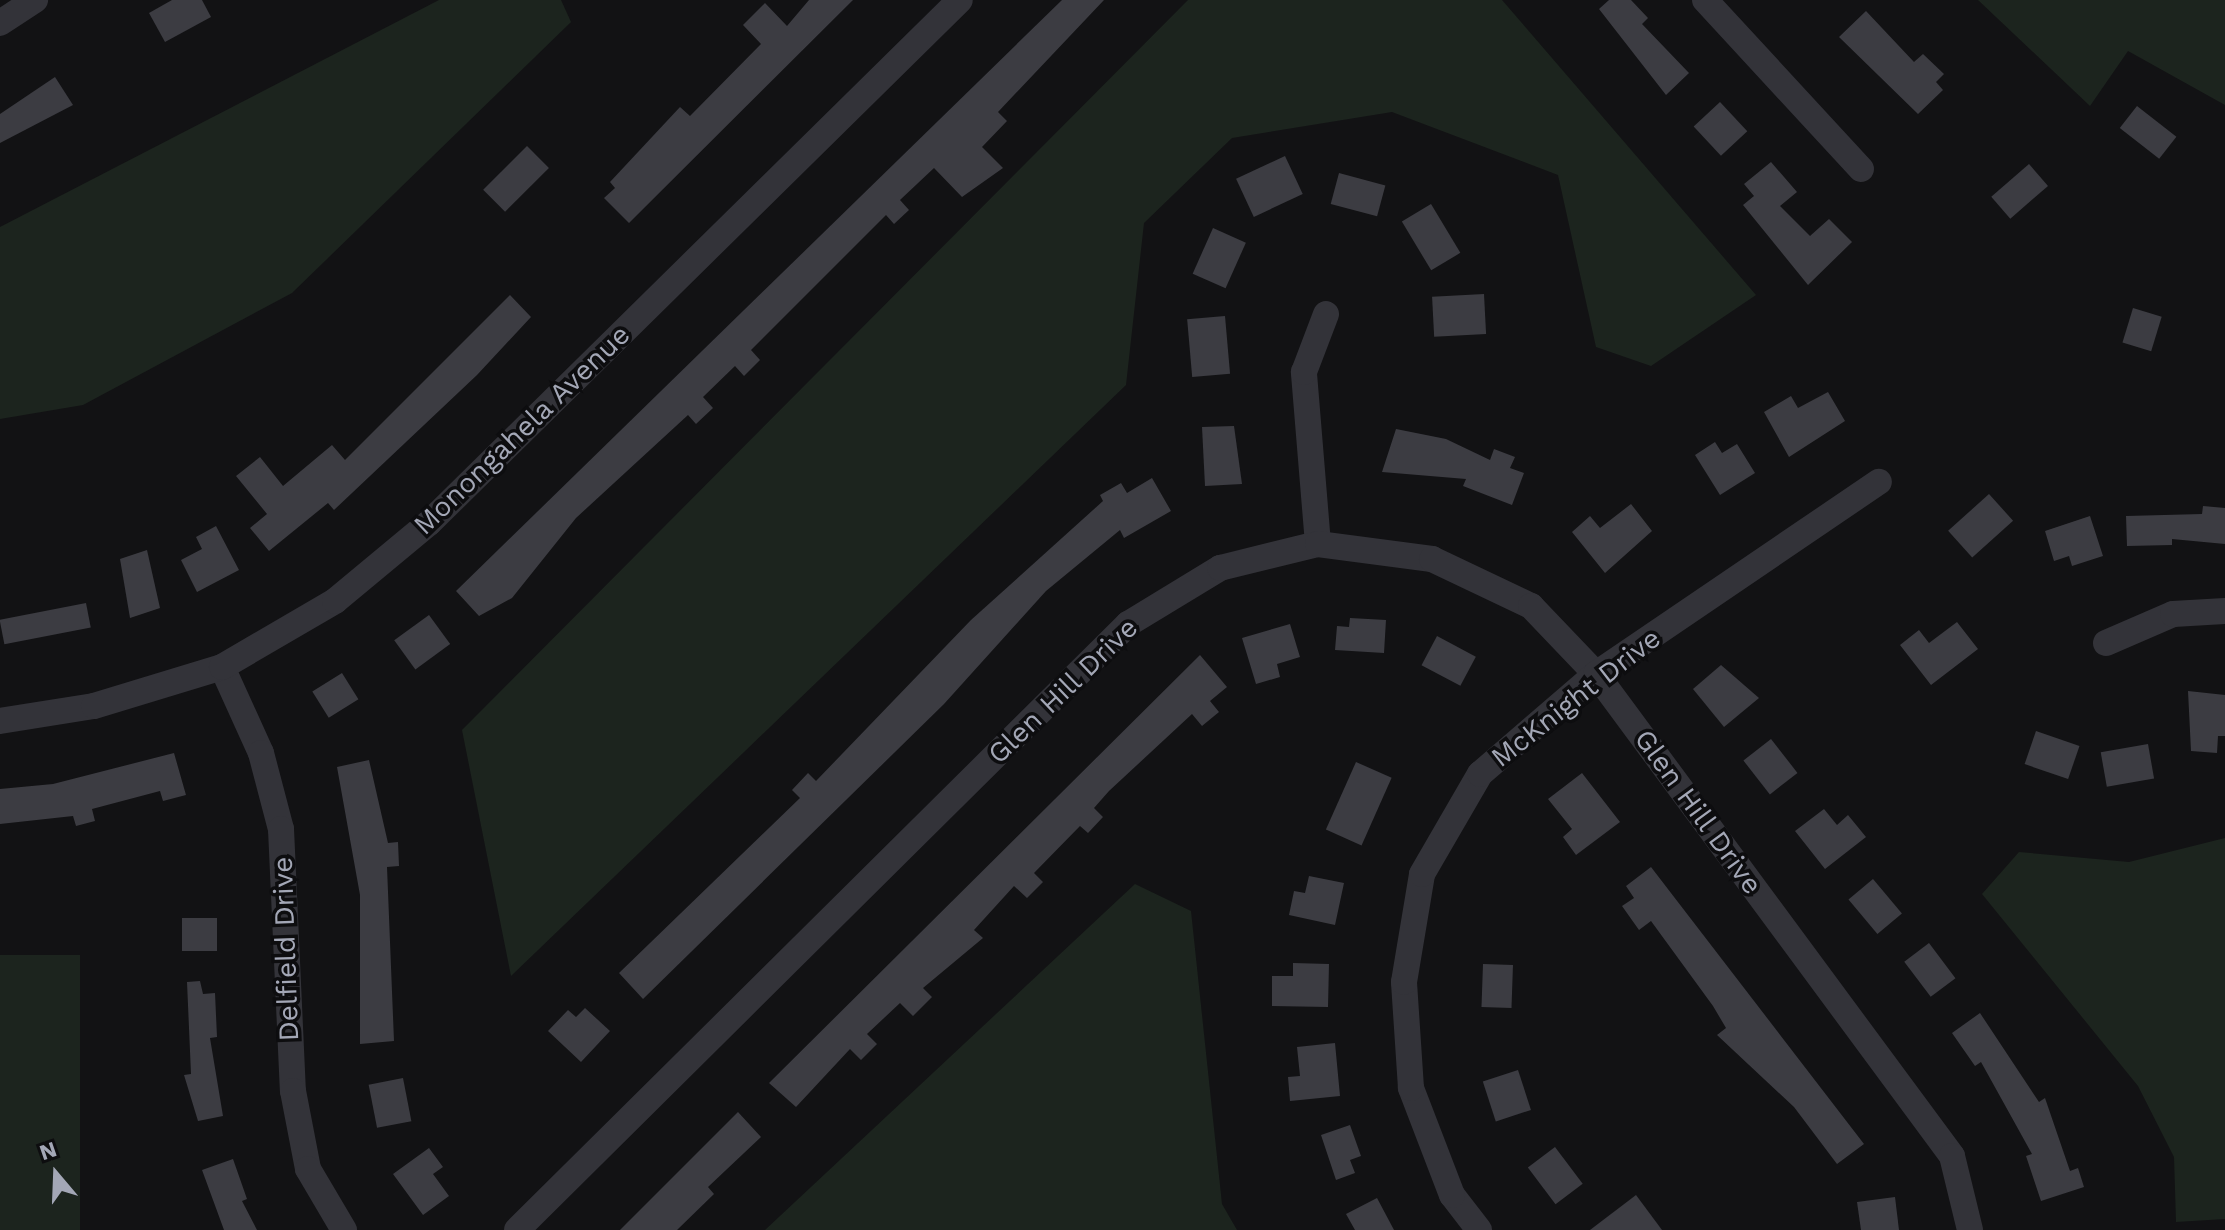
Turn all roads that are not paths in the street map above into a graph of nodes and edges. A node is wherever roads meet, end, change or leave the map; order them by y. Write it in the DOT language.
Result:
graph roads {
  1 [pos="35,0"];
  2 [pos="960,0"];
  3 [pos="1705,0"];
  4 [pos="0,23"];
  5 [pos="1861,169"];
  6 [pos="1326,314"];
  7 [pos="1879,482"];
  8 [pos="1318,544"];
  9 [pos="2225,611"];
  10 [pos="2106,643"];
  11 [pos="222,667"];
  12 [pos="1596,674"];
  13 [pos="0,721"];
  14 [pos="344,1230"];
  15 [pos="517,1230"];
  16 [pos="1479,1230"];
  17 [pos="1970,1230"];
  1 -- 4 [label="street"];
  2 -- 11 [label="street, Monongahela Avenue"];
  3 -- 5 [label="street"];
  6 -- 8 [label="street"];
  7 -- 12 [label="street, McKnight Drive"];
  8 -- 12 [label="street, Glen Hill Drive"];
  8 -- 15 [label="street, Glen Hill Drive"];
  9 -- 10 [label="street"];
  11 -- 13 [label="street, Monongahela Avenue"];
  11 -- 14 [label="street, Delfield Drive"];
  12 -- 16 [label="street, McKnight Drive"];
  12 -- 17 [label="street, Glen Hill Drive"];
}
